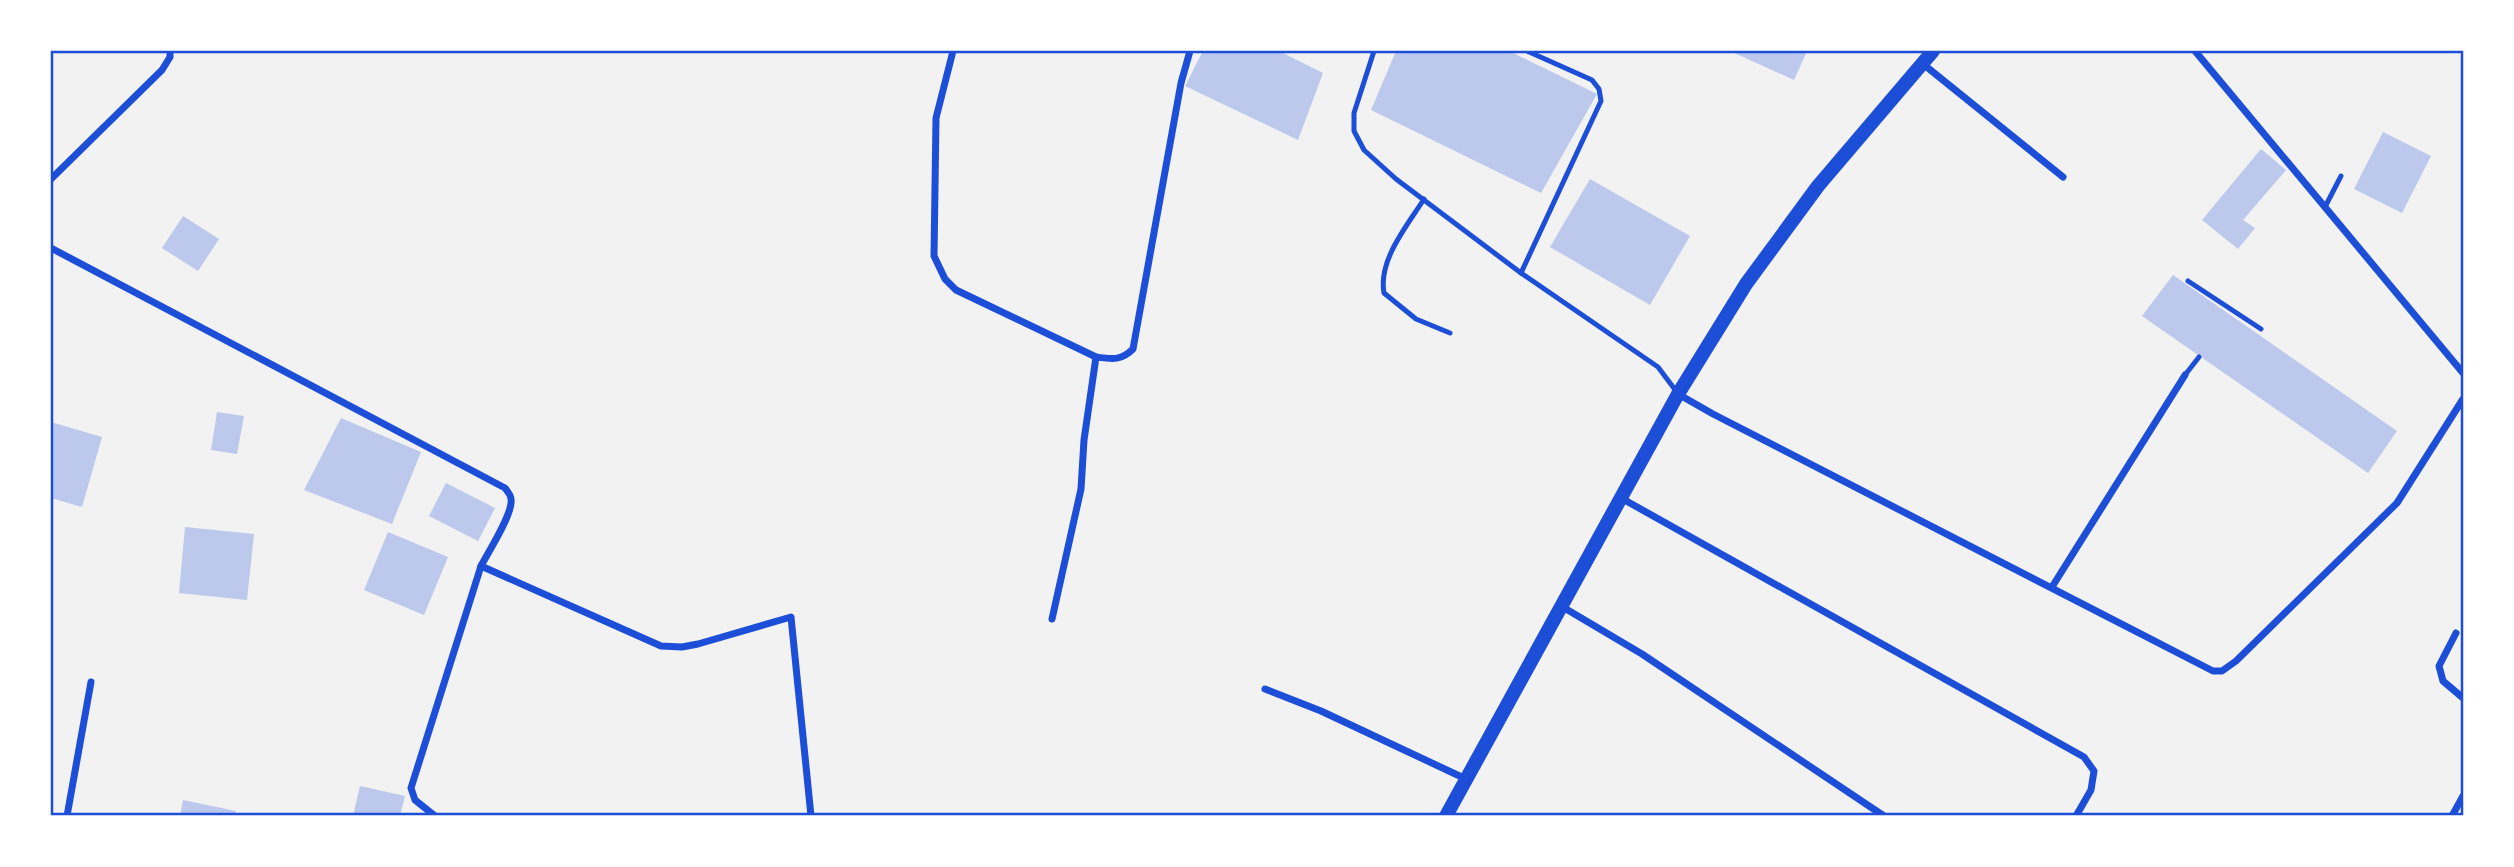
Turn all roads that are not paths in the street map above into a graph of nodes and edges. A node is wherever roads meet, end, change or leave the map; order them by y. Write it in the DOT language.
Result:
graph roads {
  1 [pos="170,51"];
  2 [pos="953,51"];
  3 [pos="1190,51"];
  4 [pos="1374,51"];
  5 [pos="1527,51"];
  6 [pos="1933,51"];
  7 [pos="2195,51"];
  8 [pos="1923,63"];
  9 [pos="2341,176"];
  10 [pos="2063,177"];
  11 [pos="51,178"];
  12 [pos="1424,199"];
  13 [pos="2325,207"];
  14 [pos="51,248"];
  15 [pos="1521,273"];
  16 [pos="2188,281"];
  17 [pos="2261,329"];
  18 [pos="1450,333"];
  19 [pos="1096,357"];
  20 [pos="2199,357"];
  21 [pos="2463,373"];
  22 [pos="2185,375"];
  23 [pos="1678,394"];
  24 [pos="2463,399"];
  25 [pos="1621,498"];
  26 [pos="481,566"];
  27 [pos="2052,587"];
  28 [pos="1561,606"];
  29 [pos="1052,620"];
  30 [pos="2456,633"];
  31 [pos="91,682"];
  32 [pos="1265,689"];
  33 [pos="2463,698"];
  34 [pos="1467,779"];
  35 [pos="2463,796"];
  36 [pos="67,816"];
  37 [pos="435,816"];
  38 [pos="811,816"];
  39 [pos="1446,816"];
  40 [pos="1884,816"];
  41 [pos="2076,816"];
  42 [pos="2452,816"];
  1 -- 11 [label="street"];
  2 -- 19 [label="street"];
  3 -- 19 [label="street"];
  4 -- 12 [label="lane"];
  5 -- 15 [label="lane"];
  6 -- 8 [label="main road"];
  7 -- 13 [label="street"];
  8 -- 10 [label="street"];
  8 -- 23 [label="main road"];
  9 -- 13 [label="lane"];
  12 -- 15 [label="lane"];
  12 -- 18 [label="lane"];
  13 -- 21 [label="street"];
  14 -- 26 [label="street"];
  15 -- 23 [label="lane"];
  16 -- 17 [label="lane"];
  19 -- 29 [label="street"];
  20 -- 22 [label="lane"];
  22 -- 27 [label="street"];
  23 -- 25 [label="main road"];
  23 -- 27 [label="street"];
  24 -- 27 [label="street"];
  25 -- 28 [label="main road"];
  25 -- 41 [label="street"];
  26 -- 37 [label="street"];
  26 -- 38 [label="street"];
  28 -- 34 [label="main road"];
  28 -- 40 [label="street"];
  30 -- 33 [label="street"];
  31 -- 36 [label="street"];
  32 -- 34 [label="street"];
  34 -- 39 [label="main road"];
  35 -- 42 [label="street"];
}
